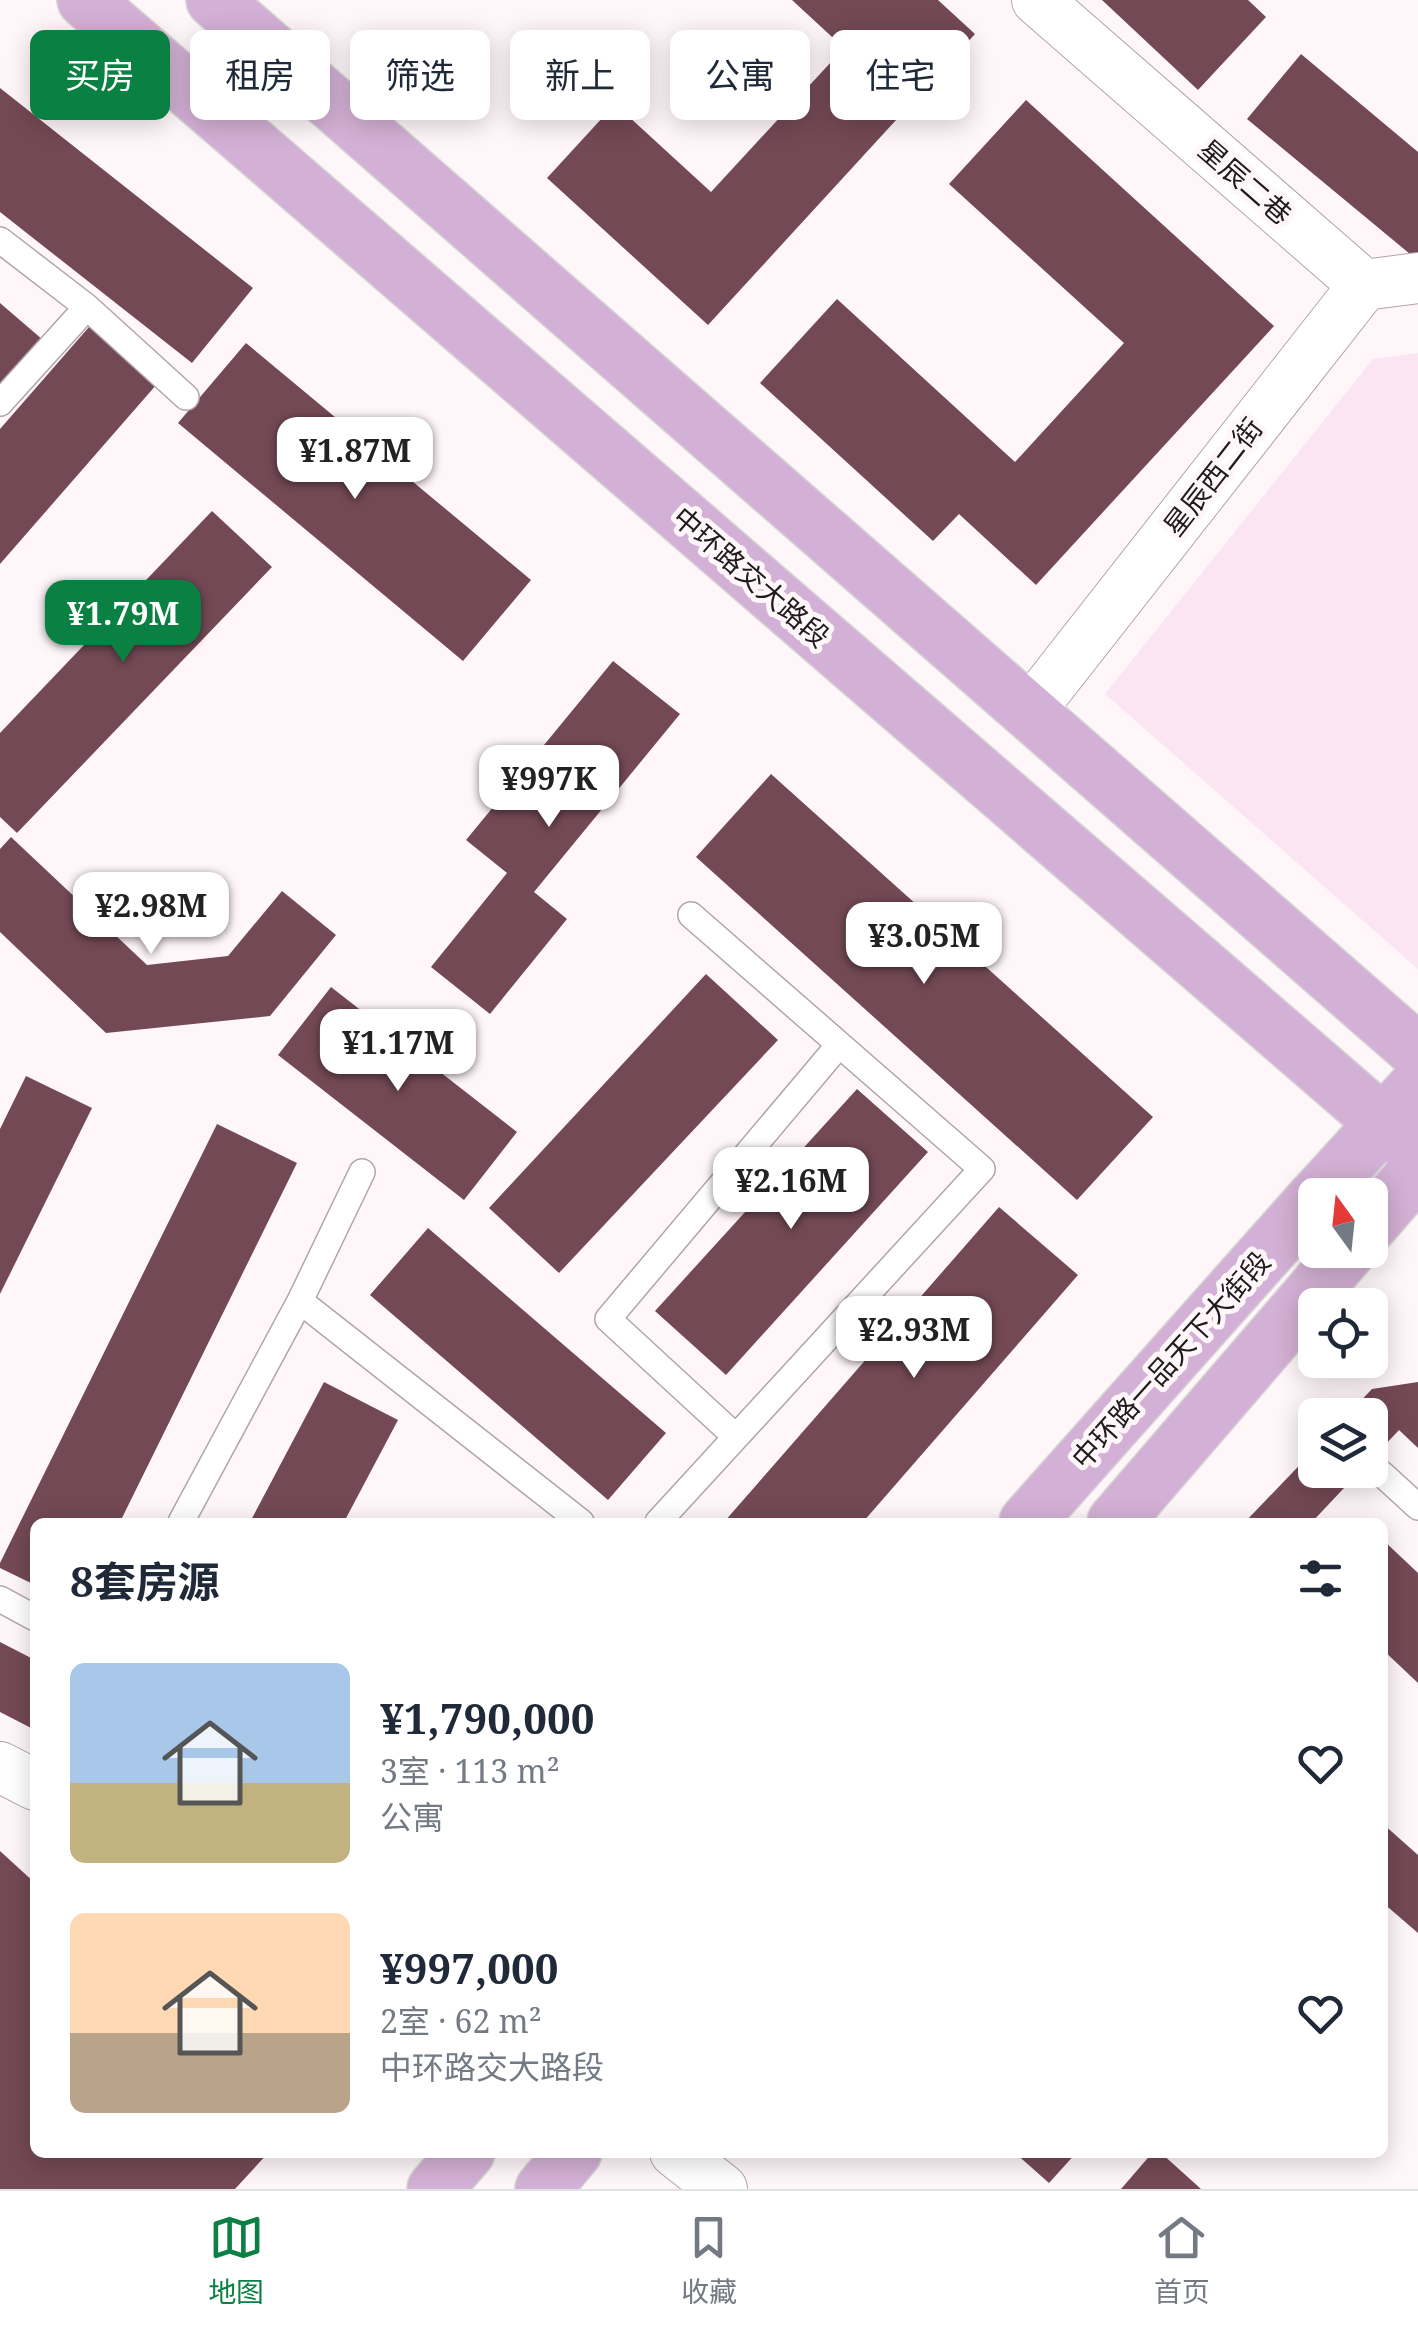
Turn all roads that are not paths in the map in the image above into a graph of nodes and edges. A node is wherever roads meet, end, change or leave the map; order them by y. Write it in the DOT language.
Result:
graph roads {
  1 [pos="85,0"];
  2 [pos="214,0"];
  3 [pos="1037,0"];
  4 [pos="0,240"];
  5 [pos="1418,278"];
  6 [pos="1364,285"];
  7 [pos="86,307"];
  8 [pos="186,397"];
  9 [pos="0,404"];
  10 [pos="1029,712"];
  11 [pos="691,915"];
  12 [pos="839,1044"];
  13 [pos="1418,1052"];
  14 [pos="1406,1120"];
  15 [pos="1418,1170"];
  16 [pos="362,1172"];
  17 [pos="1338,1178"];
  18 [pos="1388,1205"];
  19 [pos="1298,1217"];
  20 [pos="1334,1268"];
  21 [pos="300,1301"];
  22 [pos="736,1437"];
  23 [pos="1388,1480"];
  24 [pos="1418,1507"];
  25 [pos="183,1518"];
  26 [pos="575,1518"];
  27 [pos="662,1518"];
  28 [pos="1031,1518"];
  29 [pos="1118,1518"];
  30 [pos="0,1599"];
  31 [pos="30,1615"];
  32 [pos="0,1768"];
  33 [pos="30,1783"];
  34 [pos="463,2158"];
  35 [pos="569,2158"];
  36 [pos="683,2158"];
  37 [pos="435,2189"];
  38 [pos="543,2189"];
  39 [pos="722,2189"];
  1 -- 14 [label="main road, 中环路交大路段"];
  2 -- 10 [label="main road"];
  3 -- 6 [label="street, 星辰二巷"];
  4 -- 7 [label="lane"];
  5 -- 6 [label="street"];
  6 -- 10 [label="street, 星辰西二街"];
  7 -- 8 [label="lane"];
  7 -- 9 [label="lane"];
  10 -- 13 [label="main road"];
  11 -- 12 [label="lane"];
  12 -- 22 [label="lane"];
  12 -- 22 [label="lane"];
  14 -- 17 [label="main road, 中环路一品天下大街段"];
  15 -- 18 [label="main road"];
  16 -- 21 [label="lane"];
  19 -- 28 [label="main road, 中环路一品天下大街段"];
  20 -- 29 [label="main road"];
  21 -- 25 [label="lane"];
  21 -- 26 [label="lane"];
  22 -- 27 [label="lane"];
  23 -- 24 [label="lane"];
  30 -- 31 [label="lane"];
  32 -- 33 [label="street"];
  34 -- 37 [label="main road"];
  35 -- 38 [label="main road"];
  36 -- 39 [label="street"];
}
